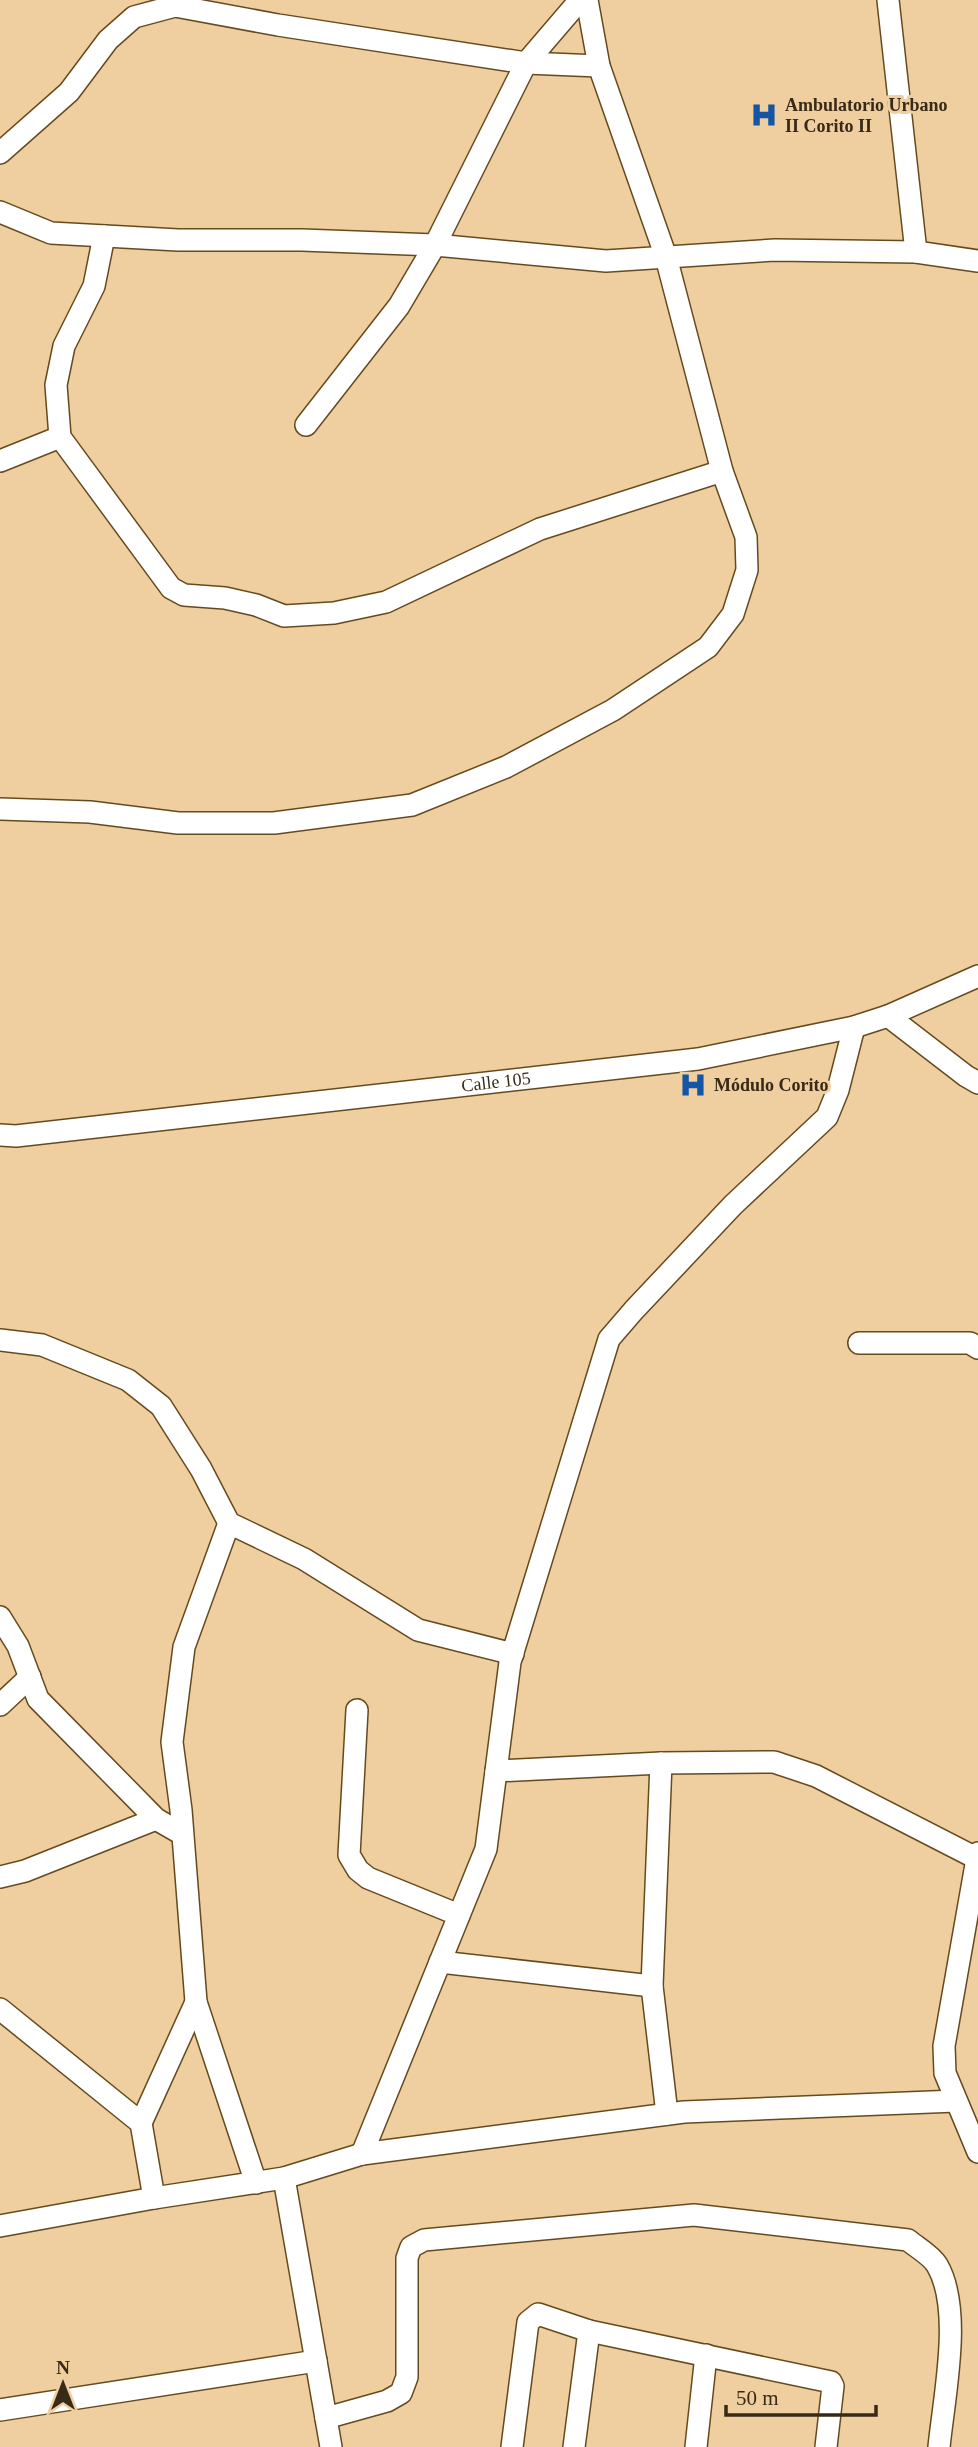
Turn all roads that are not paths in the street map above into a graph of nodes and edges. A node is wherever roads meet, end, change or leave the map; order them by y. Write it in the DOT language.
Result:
graph roads {
  1 [pos="580,0"];
  2 [pos="587,0"];
  3 [pos="888,0"];
  4 [pos="231,8"];
  5 [pos="526,63"];
  6 [pos="599,66"];
  7 [pos="0,153"];
  8 [pos="0,212"];
  9 [pos="104,236"];
  10 [pos="435,245"];
  11 [pos="916,252"];
  12 [pos="666,257"];
  13 [pos="978,261"];
  14 [pos="306,425"];
  15 [pos="61,437"];
  16 [pos="0,461"];
  17 [pos="722,471"];
  18 [pos="0,809"];
  19 [pos="978,976"];
  20 [pos="888,1016"];
  21 [pos="854,1027"];
  22 [pos="978,1083"];
  23 [pos="0,1135"];
  24 [pos="0,1340"];
  25 [pos="859,1343"];
  26 [pos="978,1348"];
  27 [pos="229,1523"];
  28 [pos="0,1618"];
  29 [pos="513,1654"];
  30 [pos="30,1678"];
  31 [pos="0,1705"];
  32 [pos="357,1710"];
  33 [pos="661,1763"];
  34 [pos="496,1771"];
  35 [pos="156,1819"];
  36 [pos="182,1834"];
  37 [pos="977,1856"];
  38 [pos="0,1877"];
  39 [pos="459,1915"];
  40 [pos="440,1962"];
  41 [pos="652,1986"];
  42 [pos="196,2002"];
  43 [pos="0,2010"];
  44 [pos="956,2101"];
  45 [pos="667,2114"];
  46 [pos="141,2123"];
  47 [pos="978,2152"];
  48 [pos="362,2154"];
  49 [pos="284,2178"];
  50 [pos="256,2183"];
  51 [pos="154,2198"];
  52 [pos="0,2226"];
  53 [pos="589,2331"];
  54 [pos="706,2355"];
  55 [pos="316,2361"];
  56 [pos="0,2410"];
  57 [pos="326,2418"];
  58 [pos="331,2447"];
  59 [pos="512,2447"];
  60 [pos="574,2447"];
  61 [pos="696,2447"];
  62 [pos="826,2447"];
  63 [pos="939,2447"];
  1 -- 5 [label="street"];
  2 -- 6 [label="street"];
  3 -- 11 [label="street"];
  4 -- 5 [label="street"];
  4 -- 7 [label="street"];
  5 -- 6 [label="street"];
  5 -- 10 [label="street"];
  6 -- 12 [label="street"];
  8 -- 9 [label="street"];
  9 -- 10 [label="street"];
  9 -- 15 [label="street"];
  10 -- 12 [label="street"];
  10 -- 14 [label="street"];
  11 -- 12 [label="street"];
  11 -- 13 [label="street"];
  12 -- 17 [label="street"];
  15 -- 16 [label="street"];
  15 -- 17 [label="street"];
  17 -- 18 [label="street"];
  19 -- 20 [label="street, Calle 105"];
  20 -- 21 [label="street, Calle 105"];
  20 -- 22 [label="street"];
  21 -- 23 [label="street, Calle 105"];
  21 -- 29 [label="street"];
  24 -- 27 [label="street"];
  25 -- 26 [label="street"];
  27 -- 29 [label="street"];
  27 -- 36 [label="street"];
  28 -- 30 [label="street"];
  29 -- 34 [label="street"];
  30 -- 31 [label="street"];
  30 -- 35 [label="street"];
  32 -- 39 [label="street"];
  33 -- 34 [label="street"];
  33 -- 37 [label="street"];
  33 -- 41 [label="street"];
  34 -- 39 [label="street"];
  35 -- 36 [label="street"];
  35 -- 38 [label="street"];
  36 -- 42 [label="street"];
  37 -- 44 [label="street"];
  39 -- 40 [label="street"];
  40 -- 41 [label="street"];
  40 -- 48 [label="street"];
  41 -- 45 [label="street"];
  42 -- 46 [label="street"];
  42 -- 50 [label="street"];
  43 -- 46 [label="street"];
  44 -- 45 [label="street"];
  44 -- 47 [label="street"];
  45 -- 48 [label="street"];
  46 -- 51 [label="street"];
  48 -- 49 [label="street"];
  49 -- 50 [label="street"];
  49 -- 55 [label="street"];
  50 -- 51 [label="street"];
  51 -- 52 [label="street"];
  53 -- 54 [label="street"];
  53 -- 59 [label="street"];
  53 -- 60 [label="street"];
  54 -- 61 [label="street"];
  54 -- 62 [label="street"];
  55 -- 56 [label="street"];
  55 -- 57 [label="street"];
  57 -- 58 [label="street"];
  57 -- 63 [label="street"];
}
